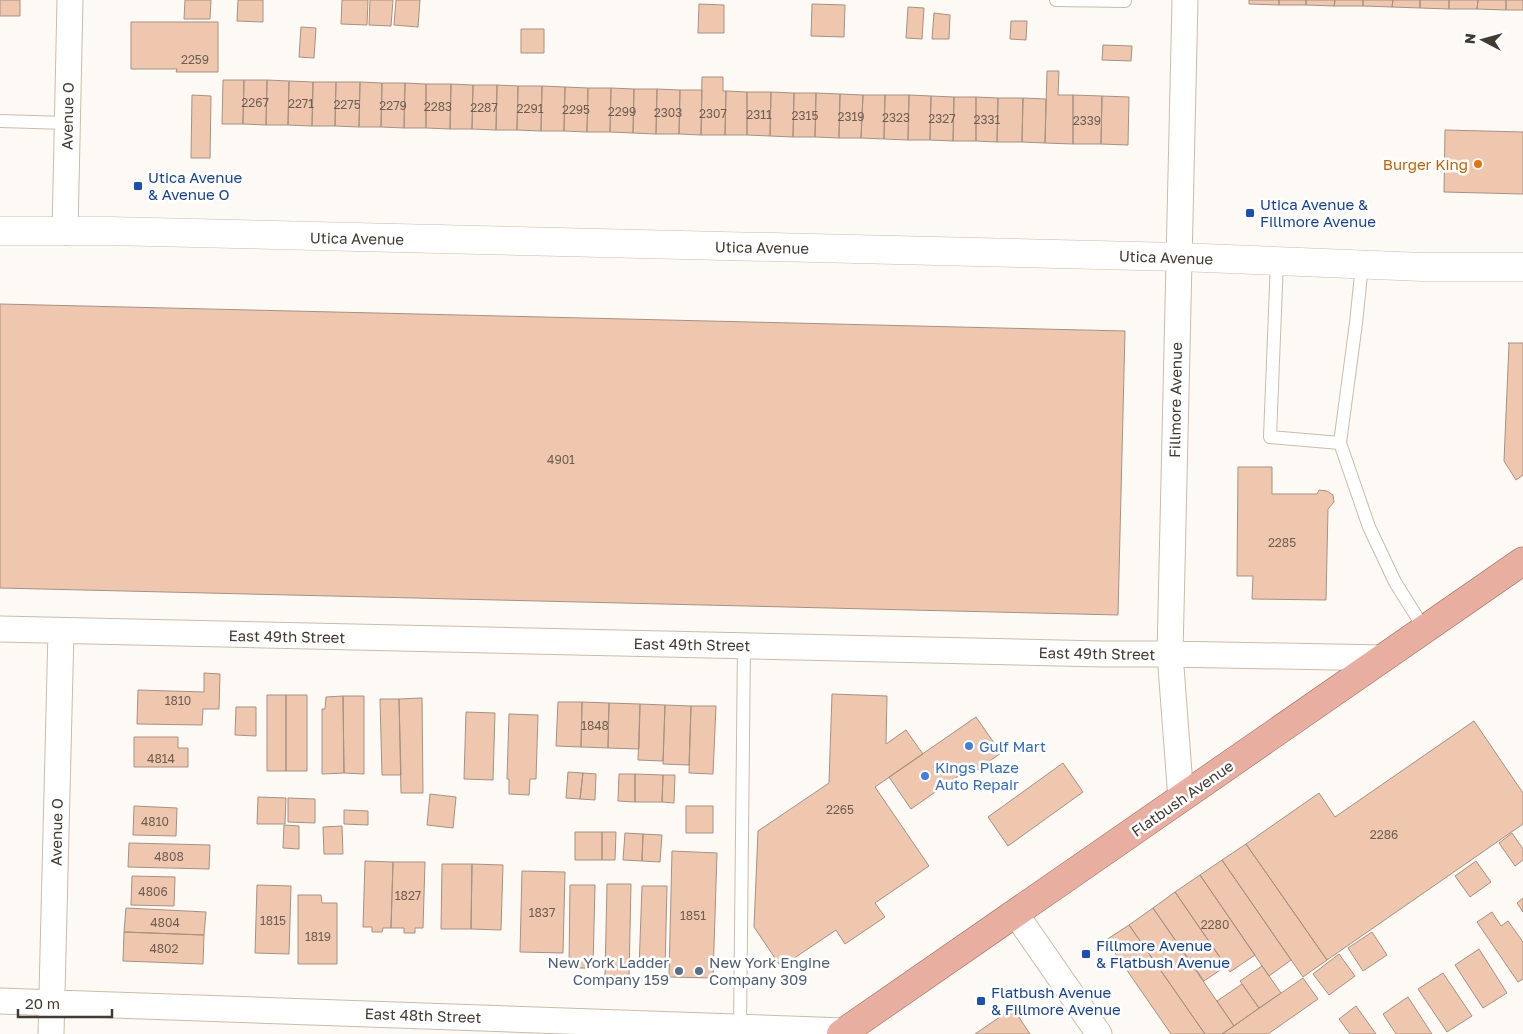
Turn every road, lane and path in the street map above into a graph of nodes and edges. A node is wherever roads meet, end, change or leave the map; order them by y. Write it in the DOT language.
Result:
graph roads {
  1 [pos="70,0"];
  2 [pos="1056,0"];
  3 [pos="1185,0"];
  4 [pos="1125,2"];
  5 [pos="0,121"];
  6 [pos="67,123"];
  7 [pos="0,231"];
  8 [pos="65,232"];
  9 [pos="1179,257"];
  10 [pos="1277,261"];
  11 [pos="1362,265"];
  12 [pos="1523,267"];
  13 [pos="1340,442"];
  14 [pos="1523,562"];
  15 [pos="0,630"];
  16 [pos="1425,630"];
  17 [pos="60,631"];
  18 [pos="744,645"];
  19 [pos="1170,654"];
  20 [pos="1384,658"];
  21 [pos="1181,799"];
  22 [pos="1015,913"];
  23 [pos="0,1001"];
  24 [pos="52,1002"];
  25 [pos="740,1027"];
  26 [pos="843,1033"];
  27 [pos="51,1034"];
  28 [pos="1099,1034"];
  1 -- 6 [label="street, Avenue O"];
  2 -- 4 [label="lane"];
  3 -- 9 [label="street, Fillmore Avenue"];
  5 -- 6 [label="lane"];
  6 -- 8 [label="street, Avenue O"];
  7 -- 8 [label="main road, Utica Avenue"];
  8 -- 9 [label="main road, Utica Avenue"];
  9 -- 10 [label="main road, Utica Avenue"];
  9 -- 19 [label="street, Fillmore Avenue"];
  10 -- 11 [label="main road, Utica Avenue"];
  10 -- 13 [label="lane"];
  11 -- 12 [label="main road, Utica Avenue"];
  11 -- 13 [label="lane"];
  13 -- 16 [label="lane"];
  14 -- 16 [label="main road, Flatbush Avenue"];
  15 -- 17 [label="street, East 49th Street"];
  16 -- 20 [label="main road, Flatbush Avenue"];
  17 -- 18 [label="street, East 49th Street"];
  17 -- 24 [label="street, Avenue O"];
  18 -- 19 [label="street, East 49th Street"];
  18 -- 25 [label="lane"];
  19 -- 20 [label="street, East 49th Street"];
  19 -- 21 [label="street, Fillmore Avenue"];
  20 -- 21 [label="main road, Flatbush Avenue"];
  21 -- 22 [label="main road, Flatbush Avenue"];
  22 -- 26 [label="main road, Flatbush Avenue"];
  22 -- 28 [label="street"];
  23 -- 24 [label="street, East 48th Street"];
  24 -- 25 [label="street, East 48th Street"];
  24 -- 27 [label="street, Avenue O"];
  25 -- 26 [label="street, East 48th Street"];
}
